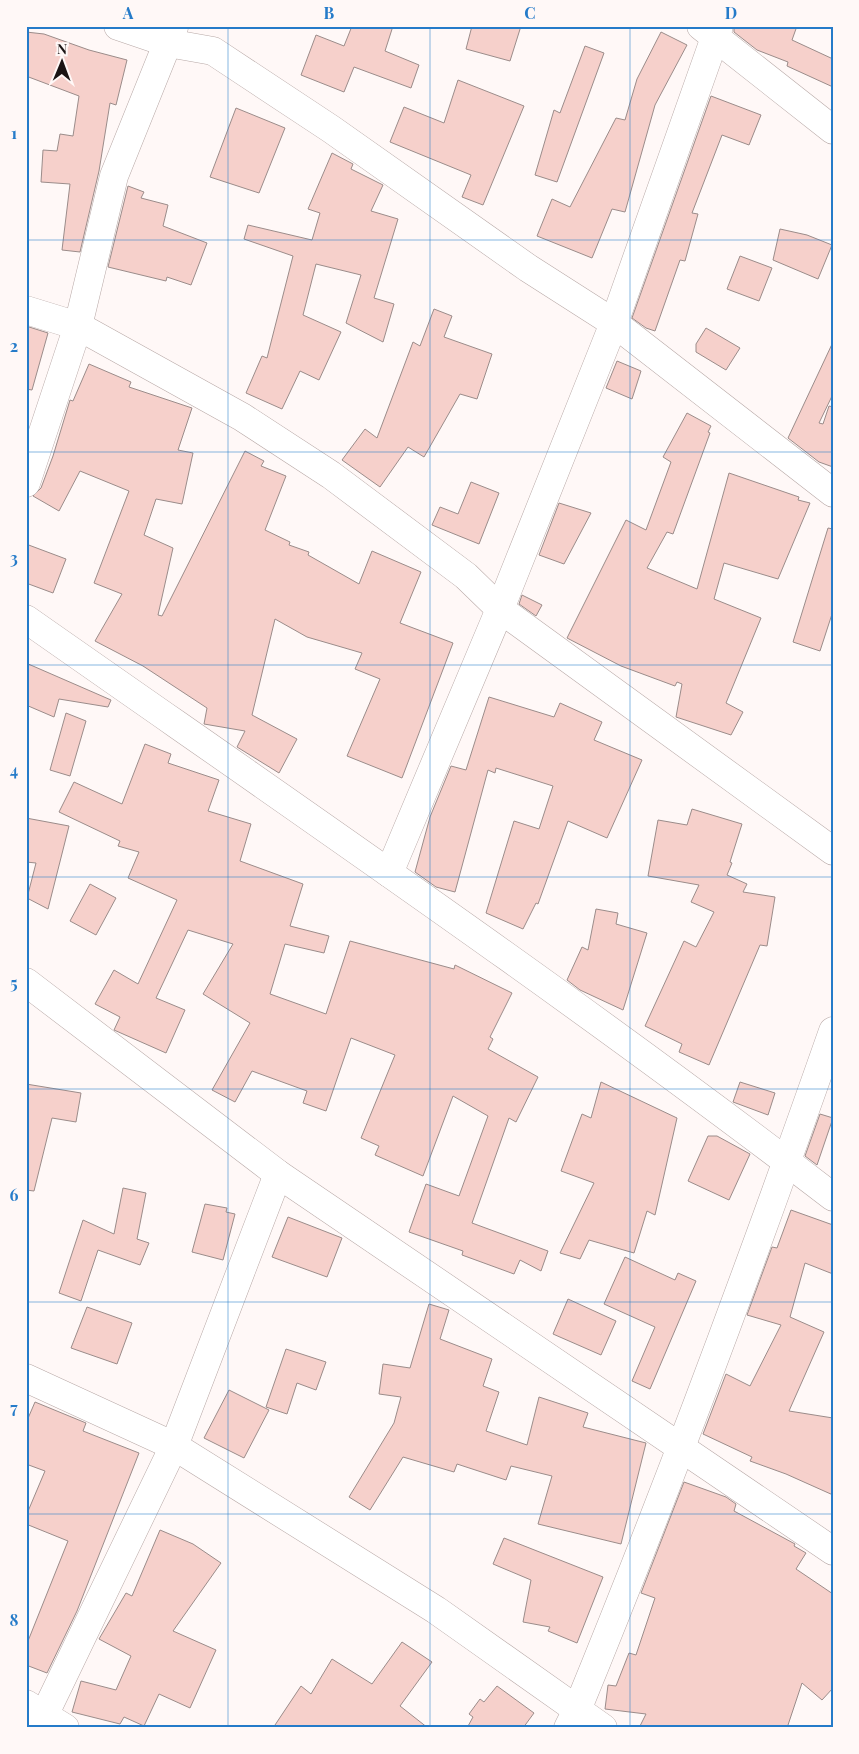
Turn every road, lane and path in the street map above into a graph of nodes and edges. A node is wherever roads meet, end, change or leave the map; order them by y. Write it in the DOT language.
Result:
graph roads {
  1 [pos="118,26"];
  2 [pos="712,29"];
  3 [pos="171,34"];
  4 [pos="833,130"];
  5 [pos="26,310"];
  6 [pos="614,324"];
  7 [pos="78,326"];
  8 [pos="26,484"];
  9 [pos="833,494"];
  10 [pos="500,609"];
  11 [pos="26,619"];
  12 [pos="833,851"];
  13 [pos="389,873"];
  14 [pos="26,982"];
  15 [pos="833,1031"];
  16 [pos="787,1162"];
  17 [pos="278,1174"];
  18 [pos="833,1197"];
  19 [pos="26,1378"];
  20 [pos="174,1446"];
  21 [pos="680,1448"];
  22 [pos="833,1551"];
  23 [pos="43,1718"];
  24 [pos="573,1719"];
  25 [pos="603,1728"];
  1 -- 3 [label="street"];
  2 -- 4 [label="street"];
  2 -- 6 [label="street"];
  3 -- 6 [label="street"];
  3 -- 7 [label="street"];
  5 -- 7 [label="street"];
  6 -- 9 [label="street"];
  6 -- 10 [label="street"];
  7 -- 8 [label="street"];
  7 -- 10 [label="street"];
  10 -- 12 [label="street"];
  10 -- 13 [label="street"];
  11 -- 13 [label="street"];
  13 -- 16 [label="street"];
  14 -- 17 [label="street"];
  15 -- 16 [label="street"];
  16 -- 18 [label="street"];
  16 -- 21 [label="street"];
  17 -- 20 [label="street"];
  17 -- 21 [label="street"];
  19 -- 20 [label="street"];
  20 -- 23 [label="street"];
  20 -- 24 [label="street"];
  21 -- 22 [label="street"];
  21 -- 24 [label="street"];
  24 -- 25 [label="street"];
}
